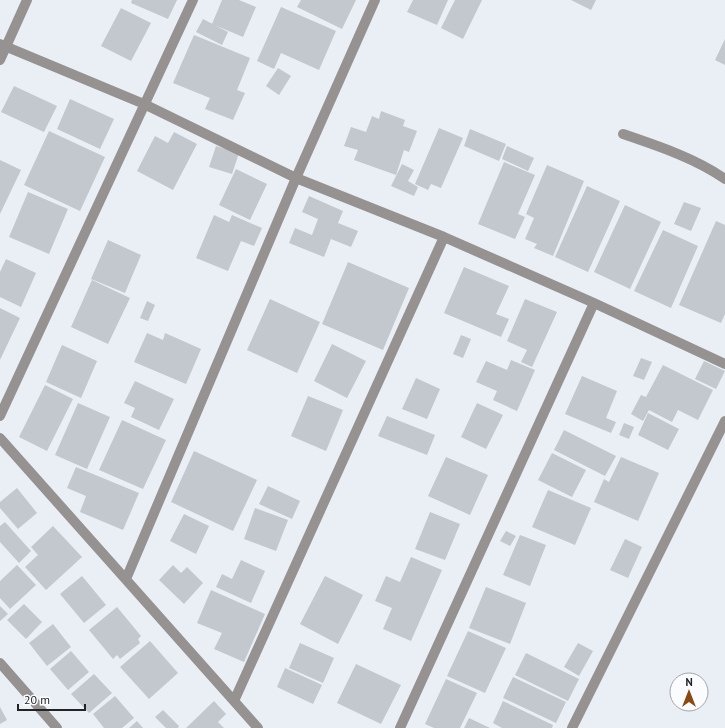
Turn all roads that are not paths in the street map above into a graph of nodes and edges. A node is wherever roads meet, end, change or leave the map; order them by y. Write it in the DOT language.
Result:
graph roads {
  1 [pos="27,0"];
  2 [pos="193,0"];
  3 [pos="375,0"];
  4 [pos="3,45"];
  5 [pos="0,60"];
  6 [pos="144,104"];
  7 [pos="623,134"];
  8 [pos="296,178"];
  9 [pos="725,179"];
  10 [pos="444,237"];
  11 [pos="594,303"];
  12 [pos="725,364"];
  13 [pos="0,416"];
  14 [pos="725,421"];
  15 [pos="0,438"];
  16 [pos="126,579"];
  17 [pos="0,662"];
  18 [pos="234,701"];
  19 [pos="57,728"];
  20 [pos="258,728"];
  21 [pos="400,728"];
  22 [pos="572,728"];
  1 -- 4 [label="street"];
  2 -- 6 [label="street"];
  3 -- 8 [label="street"];
  4 -- 5 [label="street"];
  4 -- 6 [label="street"];
  6 -- 8 [label="street"];
  6 -- 13 [label="street"];
  7 -- 9 [label="street"];
  8 -- 10 [label="street"];
  8 -- 16 [label="street"];
  10 -- 11 [label="street"];
  10 -- 18 [label="street"];
  11 -- 12 [label="street"];
  11 -- 21 [label="street"];
  14 -- 22 [label="street"];
  15 -- 16 [label="street"];
  16 -- 18 [label="street"];
  17 -- 19 [label="street"];
  18 -- 20 [label="street"];
}
